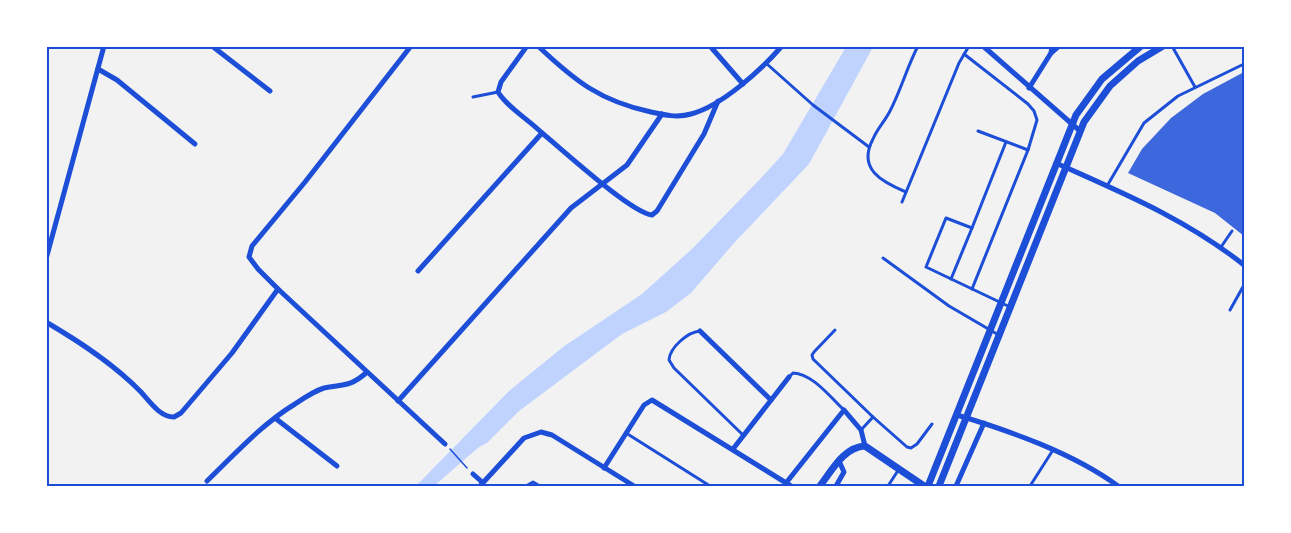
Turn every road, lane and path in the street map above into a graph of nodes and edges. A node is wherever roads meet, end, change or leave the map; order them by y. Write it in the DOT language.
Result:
graph roads {
  1 [pos="104,46"];
  2 [pos="212,46"];
  3 [pos="411,46"];
  4 [pos="527,46"];
  5 [pos="538,46"];
  6 [pos="710,46"];
  7 [pos="782,46"];
  8 [pos="918,46"];
  9 [pos="969,46"];
  10 [pos="983,46"];
  11 [pos="1059,46"];
  12 [pos="1142,46"];
  13 [pos="1163,46"];
  14 [pos="1172,46"];
  15 [pos="1051,50"];
  16 [pos="964,54"];
  17 [pos="767,64"];
  18 [pos="1245,64"];
  19 [pos="98,69"];
  20 [pos="743,84"];
  21 [pos="1195,87"];
  22 [pos="1029,88"];
  23 [pos="270,91"];
  24 [pos="498,92"];
  25 [pos="473,97"];
  26 [pos="718,101"];
  27 [pos="662,114"];
  28 [pos="1072,125"];
  29 [pos="978,131"];
  30 [pos="1080,131"];
  31 [pos="542,133"];
  32 [pos="1006,142"];
  33 [pos="195,144"];
  34 [pos="869,147"];
  35 [pos="1028,150"];
  36 [pos="1056,163"];
  37 [pos="1065,167"];
  38 [pos="603,185"];
  39 [pos="1107,186"];
  40 [pos="906,192"];
  41 [pos="902,202"];
  42 [pos="972,228"];
  43 [pos="1232,231"];
  44 [pos="1221,247"];
  45 [pos="883,258"];
  46 [pos="46,259"];
  47 [pos="1245,265"];
  48 [pos="418,271"];
  49 [pos="951,279"];
  50 [pos="1245,285"];
  51 [pos="278,289"];
  52 [pos="972,289"];
  53 [pos="1001,303"];
  54 [pos="1010,307"];
  55 [pos="1230,310"];
  56 [pos="46,322"];
  57 [pos="835,330"];
  58 [pos="990,330"];
  59 [pos="700,331"];
  60 [pos="999,335"];
  61 [pos="366,373"];
  62 [pos="789,377"];
  63 [pos="771,400"];
  64 [pos="398,401"];
  65 [pos="844,410"];
  66 [pos="957,415"];
  67 [pos="873,417"];
  68 [pos="275,418"];
  69 [pos="966,418"];
  70 [pos="984,423"];
  71 [pos="932,424"];
  72 [pos="861,430"];
  73 [pos="625,432"];
  74 [pos="744,436"];
  75 [pos="445,444"];
  76 [pos="866,446"];
  77 [pos="733,450"];
  78 [pos="1054,450"];
  79 [pos="839,461"];
  80 [pos="337,466"];
  81 [pos="604,468"];
  82 [pos="900,468"];
  83 [pos="473,474"];
  84 [pos="1108,479"];
  85 [pos="207,481"];
  86 [pos="481,484"];
  87 [pos="789,485"];
  88 [pos="526,486"];
  89 [pos="540,486"];
  90 [pos="631,486"];
  91 [pos="710,486"];
  92 [pos="820,486"];
  93 [pos="836,486"];
  94 [pos="888,486"];
  95 [pos="926,486"];
  96 [pos="939,486"];
  97 [pos="956,486"];
  98 [pos="1030,486"];
  99 [pos="1103,486"];
  100 [pos="1118,486"];
  1 -- 19 [label="street"];
  2 -- 23 [label="street"];
  3 -- 51 [label="street"];
  4 -- 24 [label="street"];
  5 -- 27 [label="street"];
  6 -- 20 [label="street"];
  7 -- 17 [label="street"];
  8 -- 34 [label="lane"];
  9 -- 16 [label="lane"];
  10 -- 22 [label="street"];
  11 -- 15 [label="street"];
  12 -- 28 [label="street"];
  13 -- 30 [label="street"];
  14 -- 21 [label="lane"];
  15 -- 22 [label="street"];
  16 -- 35 [label="lane"];
  16 -- 40 [label="lane"];
  17 -- 20 [label="street"];
  17 -- 34 [label="lane"];
  18 -- 21 [label="lane"];
  19 -- 33 [label="street"];
  19 -- 46 [label="street"];
  20 -- 26 [label="street"];
  21 -- 39 [label="lane"];
  22 -- 28 [label="street"];
  24 -- 25 [label="lane"];
  24 -- 31 [label="street"];
  26 -- 27 [label="street"];
  26 -- 38 [label="street"];
  27 -- 38 [label="street"];
  28 -- 30 [label="street"];
  28 -- 36 [label="street"];
  29 -- 32 [label="lane"];
  30 -- 37 [label="street"];
  31 -- 38 [label="street"];
  31 -- 48 [label="street"];
  32 -- 35 [label="lane"];
  32 -- 42 [label="lane"];
  34 -- 40 [label="lane"];
  35 -- 52 [label="lane"];
  36 -- 37 [label="street"];
  36 -- 53 [label="street"];
  37 -- 39 [label="street"];
  37 -- 54 [label="street"];
  38 -- 64 [label="street"];
  39 -- 44 [label="street"];
  40 -- 41 [label="lane"];
  42 -- 49 [label="lane"];
  42 -- 49 [label="lane"];
  43 -- 44 [label="lane"];
  44 -- 47 [label="street"];
  45 -- 58 [label="lane"];
  49 -- 52 [label="lane"];
  50 -- 55 [label="lane"];
  51 -- 56 [label="street"];
  51 -- 61 [label="street"];
  52 -- 53 [label="lane"];
  53 -- 54 [label="lane"];
  53 -- 58 [label="street"];
  54 -- 60 [label="street"];
  57 -- 67 [label="lane"];
  58 -- 60 [label="lane"];
  58 -- 66 [label="street"];
  59 -- 63 [label="street"];
  59 -- 74 [label="lane"];
  60 -- 69 [label="street"];
  61 -- 64 [label="street"];
  61 -- 68 [label="street"];
  62 -- 63 [label="street"];
  62 -- 65 [label="lane"];
  63 -- 74 [label="street"];
  64 -- 75 [label="street"];
  65 -- 72 [label="street"];
  65 -- 87 [label="street"];
  66 -- 69 [label="street"];
  66 -- 95 [label="street"];
  67 -- 71 [label="lane"];
  67 -- 72 [label="lane"];
  68 -- 80 [label="street"];
  68 -- 85 [label="street"];
  69 -- 70 [label="street"];
  69 -- 96 [label="street"];
  70 -- 78 [label="street"];
  70 -- 97 [label="street"];
  72 -- 76 [label="street"];
  73 -- 77 [label="street"];
  73 -- 81 [label="street"];
  73 -- 91 [label="lane"];
  74 -- 77 [label="street"];
  75 -- 83 [label="path"];
  76 -- 79 [label="street"];
  76 -- 82 [label="street"];
  77 -- 87 [label="street"];
  78 -- 84 [label="street"];
  78 -- 98 [label="lane"];
  79 -- 92 [label="street"];
  79 -- 93 [label="street"];
  81 -- 86 [label="street"];
  81 -- 90 [label="street"];
  82 -- 94 [label="lane"];
  82 -- 95 [label="street"];
  83 -- 86 [label="street"];
  84 -- 99 [label="street"];
  84 -- 100 [label="street"];
  88 -- 89 [label="lane"];
}
